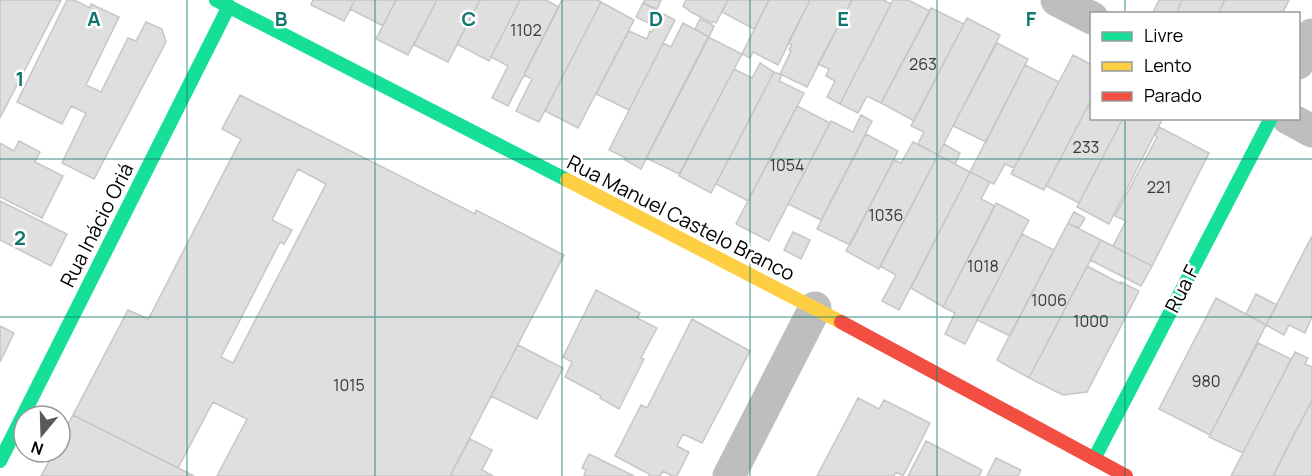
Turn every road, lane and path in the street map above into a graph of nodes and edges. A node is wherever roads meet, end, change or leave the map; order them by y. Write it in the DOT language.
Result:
graph roads {
  1 [pos="216,0"];
  2 [pos="1057,0"];
  3 [pos="229,6"];
  4 [pos="1090,17"];
  5 [pos="1312,35"];
  6 [pos="1300,61"];
  7 [pos="1270,120"];
  8 [pos="1292,120"];
  9 [pos="1312,131"];
  10 [pos="814,308"];
  11 [pos="1094,459"];
  12 [pos="0,461"];
  13 [pos="729,476"];
  14 [pos="1126,476"];
  1 -- 3 [label="street, Rua Manuel Castelo Branco"];
  2 -- 4 [label="street"];
  3 -- 10 [label="street, Rua Manuel Castelo Branco"];
  3 -- 12 [label="street, Rua Inácio Oriá"];
  5 -- 6 [label="street"];
  7 -- 11 [label="street, Rua F"];
  8 -- 9 [label="street"];
  10 -- 11 [label="street, Rua Manuel Castelo Branco"];
  10 -- 13 [label="street"];
  11 -- 14 [label="street, Rua Manuel Castelo Branco"];
}
